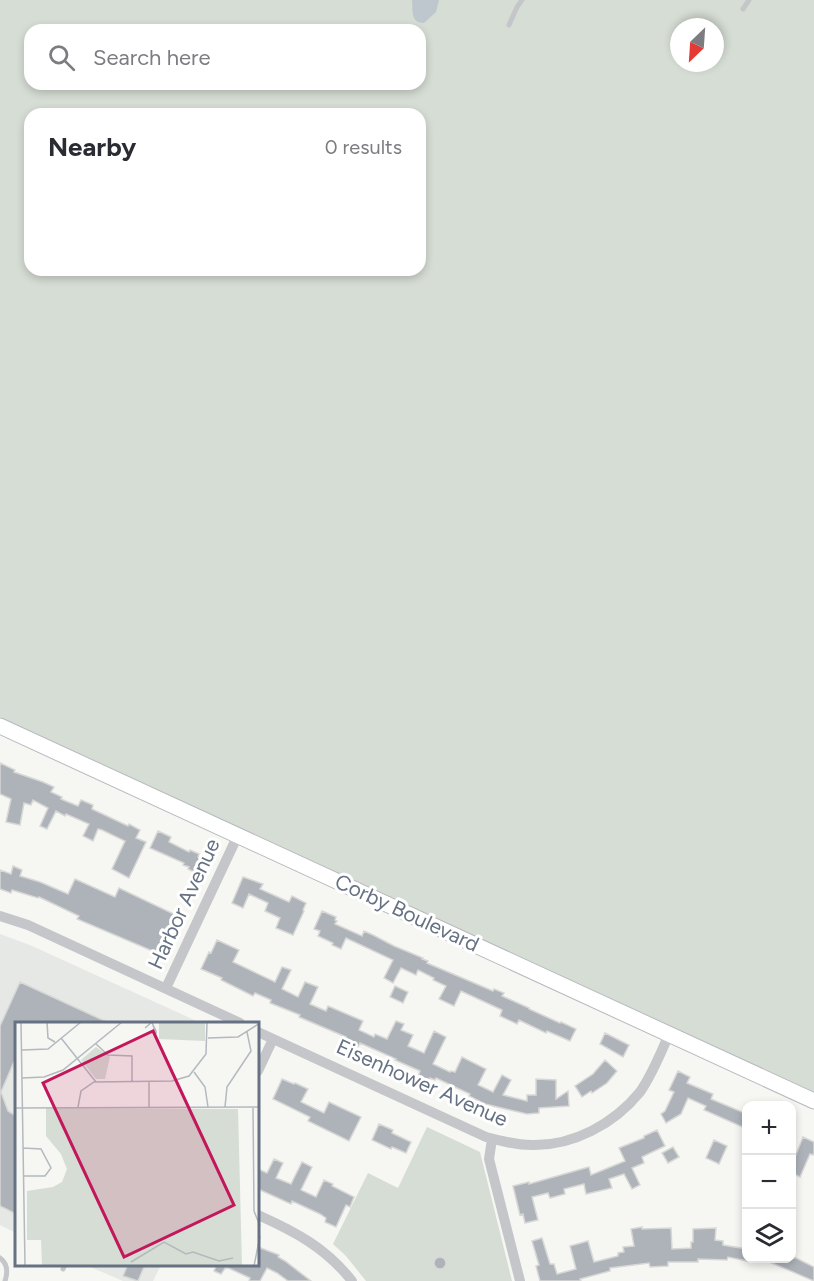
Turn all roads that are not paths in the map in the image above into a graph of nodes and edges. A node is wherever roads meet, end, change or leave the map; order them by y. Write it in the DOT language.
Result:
graph roads {
  1 [pos="522,0"];
  2 [pos="749,0"];
  3 [pos="743,9"];
  4 [pos="509,25"];
  5 [pos="0,726"];
  6 [pos="238,835"];
  7 [pos="0,916"];
  8 [pos="166,988"];
  9 [pos="238,1022"];
  10 [pos="260,1033"];
  11 [pos="669,1034"];
  12 [pos="273,1039"];
  13 [pos="260,1067"];
  14 [pos="814,1101"];
  15 [pos="492,1139"];
  16 [pos="260,1216"];
  17 [pos="0,1258"];
  18 [pos="5,1281"];
  19 [pos="352,1281"];
  20 [pos="520,1281"];
  1 -- 4 [label="lane"];
  2 -- 3 [label="lane"];
  5 -- 6 [label="street, Corby Boulevard"];
  6 -- 8 [label="street, Harbor Avenue"];
  6 -- 11 [label="street, Corby Boulevard"];
  7 -- 8 [label="street"];
  8 -- 9 [label="street"];
  10 -- 12 [label="street, Eisenhower Avenue"];
  11 -- 14 [label="street, Corby Boulevard"];
  11 -- 15 [label="street, Eisenhower Avenue"];
  12 -- 13 [label="street"];
  12 -- 15 [label="street, Eisenhower Avenue"];
  15 -- 20 [label="street"];
  16 -- 19 [label="street"];
  17 -- 18 [label="lane"];
}
